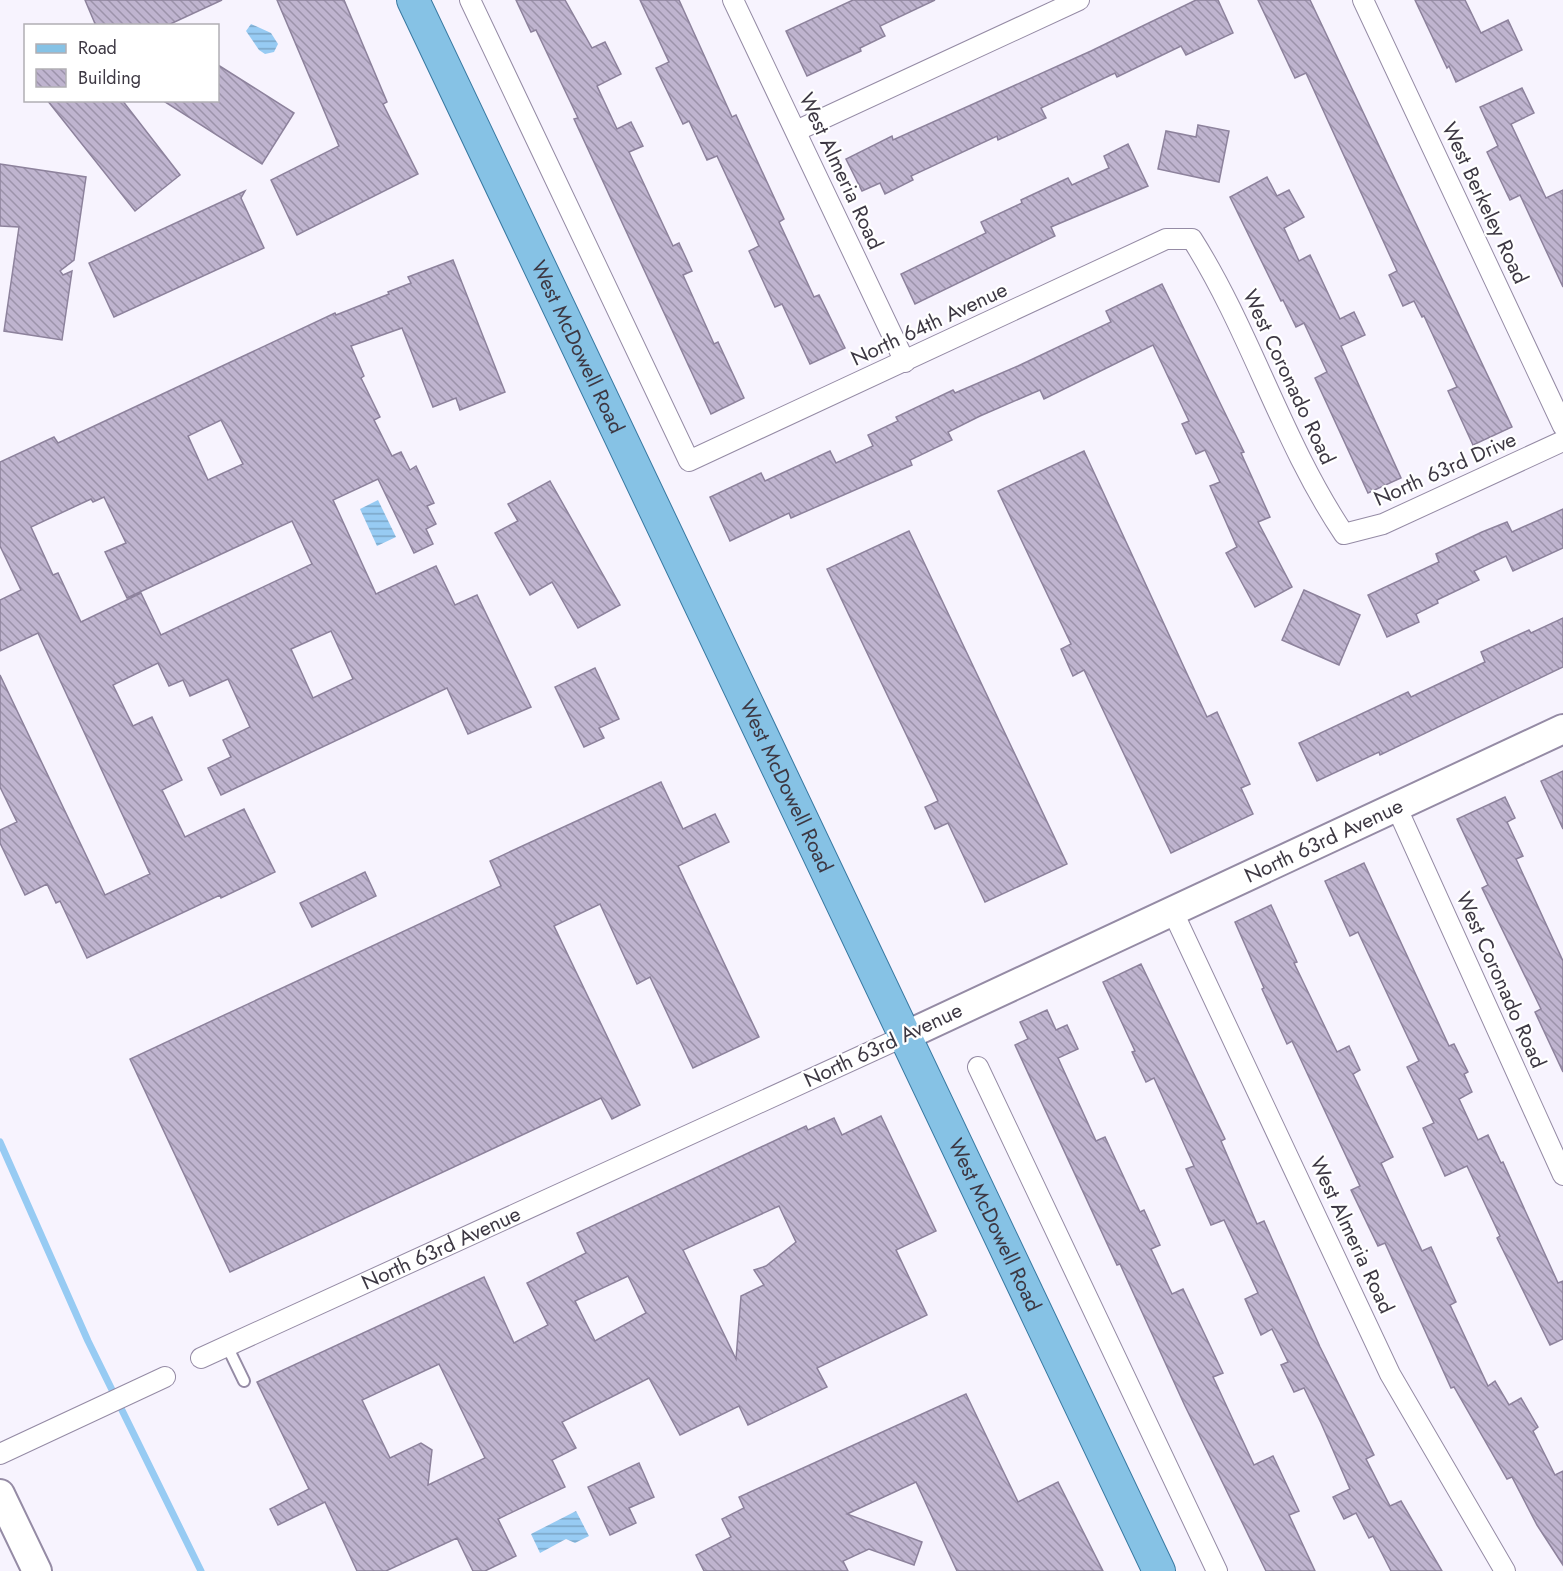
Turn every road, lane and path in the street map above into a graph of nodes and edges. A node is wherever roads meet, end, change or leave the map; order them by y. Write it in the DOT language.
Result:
graph roads {
  1 [pos="413,0"];
  2 [pos="470,0"];
  3 [pos="733,0"];
  4 [pos="1080,0"];
  5 [pos="1363,0"];
  6 [pos="796,131"];
  7 [pos="1192,238"];
  8 [pos="905,362"];
  9 [pos="1563,426"];
  10 [pos="1563,441"];
  11 [pos="1344,534"];
  12 [pos="1563,729"];
  13 [pos="1396,806"];
  14 [pos="1172,910"];
  15 [pos="905,1036"];
  16 [pos="978,1067"];
  17 [pos="1563,1175"];
  18 [pos="227,1346"];
  19 [pos="201,1358"];
  20 [pos="165,1377"];
  21 [pos="244,1381"];
  22 [pos="0,1454"];
  23 [pos="0,1494"];
  24 [pos="37,1571"];
  25 [pos="1159,1571"];
  26 [pos="1217,1571"];
  27 [pos="1505,1571"];
  1 -- 15 [label="main road, West McDowell Road"];
  2 -- 8 [label="street, North 64th Avenue"];
  3 -- 6 [label="street, West Almeria Road"];
  4 -- 6 [label="street"];
  5 -- 9 [label="street, West Berkeley Road"];
  6 -- 8 [label="street, West Almeria Road"];
  7 -- 8 [label="street, North 64th Avenue"];
  7 -- 11 [label="street, West Coronado Road"];
  10 -- 11 [label="street, North 63rd Drive"];
  12 -- 13 [label="street, North 63rd Avenue"];
  13 -- 14 [label="street, North 63rd Avenue"];
  13 -- 17 [label="street, West Coronado Road"];
  14 -- 15 [label="street, North 63rd Avenue"];
  14 -- 27 [label="street, West Almeria Road"];
  15 -- 18 [label="street, North 63rd Avenue"];
  15 -- 25 [label="main road, West McDowell Road"];
  16 -- 26 [label="street"];
  18 -- 19 [label="street, North 63rd Avenue"];
  18 -- 21 [label="lane"];
  20 -- 22 [label="street"];
  23 -- 24 [label="street"];
}
